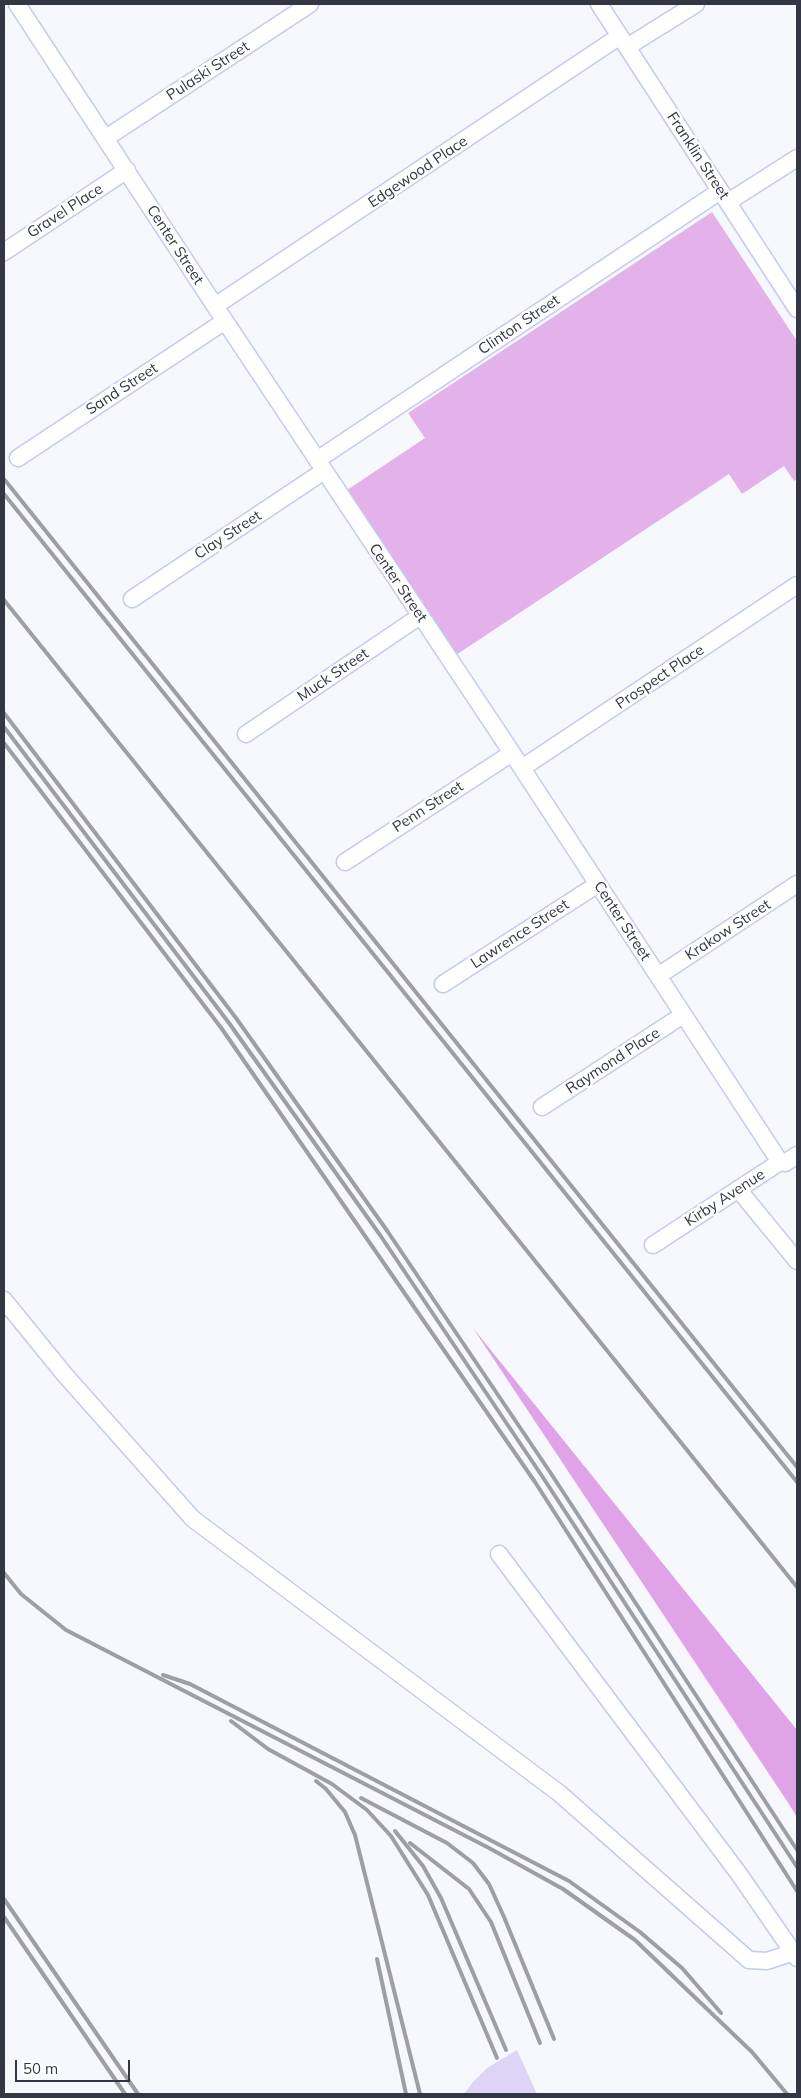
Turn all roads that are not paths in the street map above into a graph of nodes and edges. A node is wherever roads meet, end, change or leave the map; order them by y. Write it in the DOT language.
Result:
graph roads {
  1 [pos="17,4"];
  2 [pos="310,4"];
  3 [pos="599,4"];
  4 [pos="696,4"];
  5 [pos="624,42"];
  6 [pos="106,138"];
  7 [pos="797,158"];
  8 [pos="127,170"];
  9 [pos="724,196"];
  10 [pos="4,252"];
  11 [pos="215,306"];
  12 [pos="797,309"];
  13 [pos="225,321"];
  14 [pos="18,458"];
  15 [pos="321,466"];
  16 [pos="797,585"];
  17 [pos="132,599"];
  18 [pos="420,616"];
  19 [pos="246,734"];
  20 [pos="512,753"];
  21 [pos="522,768"];
  22 [pos="345,862"];
  23 [pos="598,884"];
  24 [pos="797,884"];
  25 [pos="658,976"];
  26 [pos="443,984"];
  27 [pos="684,1015"];
  28 [pos="542,1107"];
  29 [pos="797,1155"];
  30 [pos="780,1162"];
  31 [pos="738,1189"];
  32 [pos="653,1245"];
  33 [pos="797,1261"];
  34 [pos="4,1300"];
  35 [pos="499,1554"];
  36 [pos="795,1955"];
  1 -- 6 [label="street, Center Street"];
  2 -- 6 [label="street, Pulaski Street"];
  3 -- 5 [label="street, Franklin Street"];
  4 -- 5 [label="street, Edgewood Place"];
  5 -- 9 [label="street, Franklin Street"];
  5 -- 11 [label="street, Edgewood Place"];
  6 -- 8 [label="street, Center Street"];
  7 -- 9 [label="street, Clinton Street"];
  8 -- 10 [label="street, Gravel Place"];
  8 -- 11 [label="street, Center Street"];
  9 -- 12 [label="street, Franklin Street"];
  9 -- 15 [label="street, Clinton Street"];
  11 -- 13 [label="street, Center Street"];
  13 -- 14 [label="street, Sand Street"];
  13 -- 15 [label="street, Center Street"];
  15 -- 17 [label="street, Clay Street"];
  15 -- 18 [label="street, Center Street"];
  16 -- 21 [label="street, Prospect Place"];
  18 -- 19 [label="street, Muck Street"];
  18 -- 20 [label="street, Center Street"];
  20 -- 21 [label="street, Center Street"];
  20 -- 22 [label="street, Penn Street"];
  21 -- 23 [label="street, Center Street"];
  23 -- 25 [label="street, Center Street"];
  23 -- 26 [label="street, Lawrence Street"];
  24 -- 25 [label="street, Krakow Street"];
  25 -- 27 [label="street, Center Street"];
  27 -- 28 [label="street, Raymond Place"];
  27 -- 30 [label="street, Center Street"];
  29 -- 30 [label="street, Kirby Avenue"];
  30 -- 31 [label="street, Kirby Avenue"];
  31 -- 32 [label="street, Kirby Avenue"];
  31 -- 33 [label="street"];
  34 -- 36 [label="street"];
  35 -- 36 [label="street"];
}
